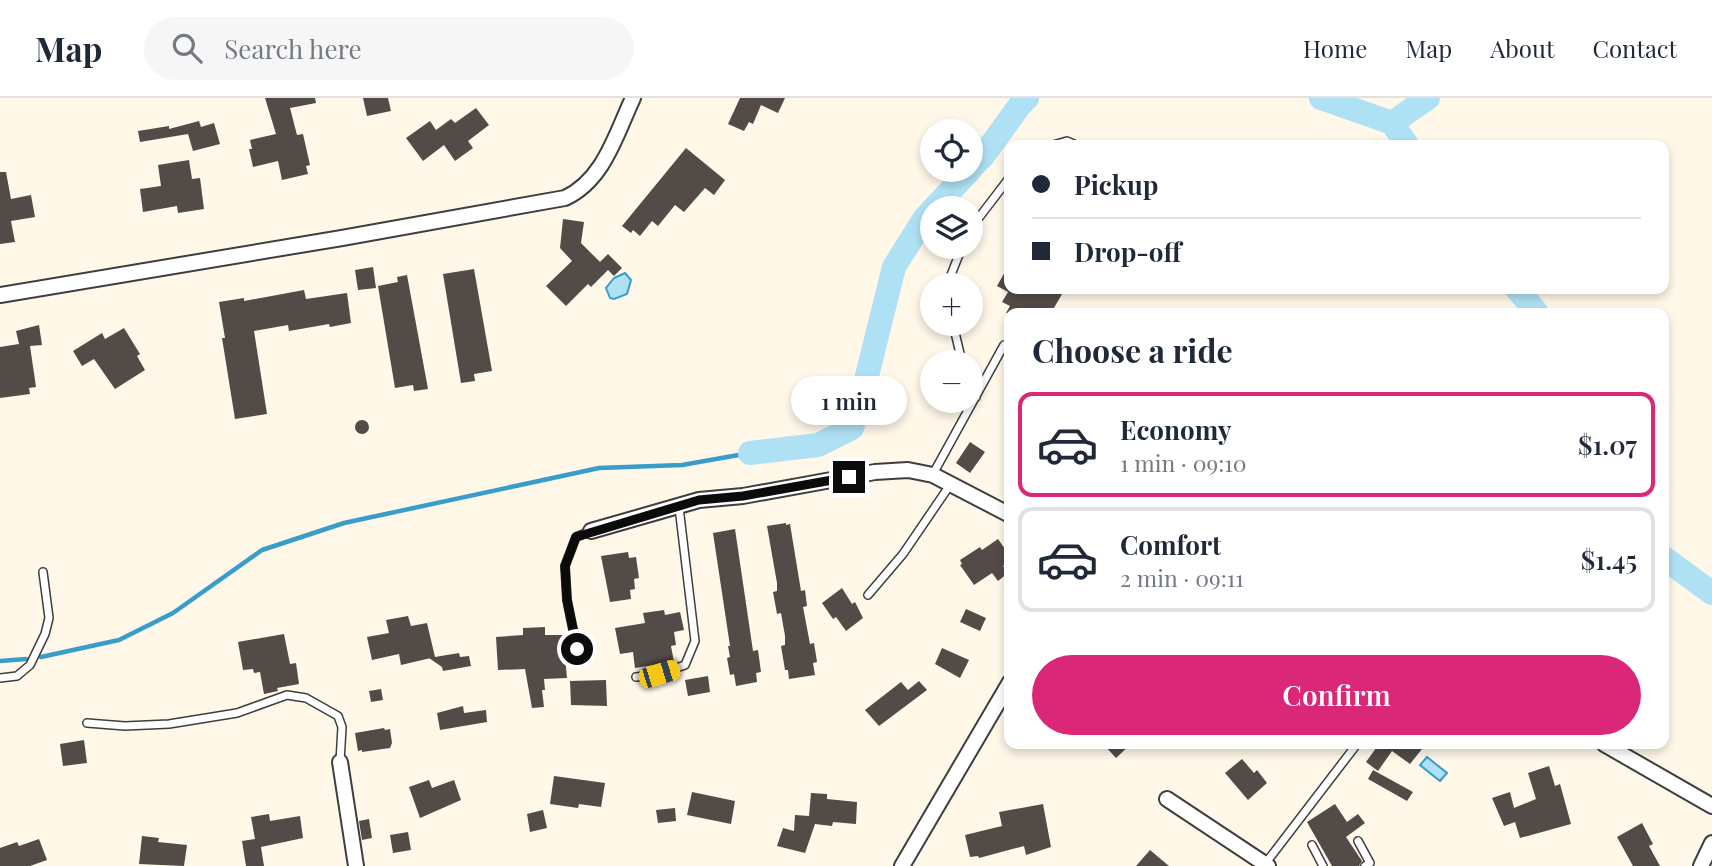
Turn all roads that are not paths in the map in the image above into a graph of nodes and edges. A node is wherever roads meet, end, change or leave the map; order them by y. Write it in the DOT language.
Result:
graph roads {
  1 [pos="633,98"];
  2 [pos="1004,185"];
  3 [pos="983,213"];
  4 [pos="0,295"];
  5 [pos="1004,345"];
  6 [pos="983,384"];
  7 [pos="967,413"];
  8 [pos="933,475"];
  9 [pos="950,485"];
  10 [pos="679,507"];
  11 [pos="1004,512"];
  12 [pos="591,531"];
  13 [pos="43,572"];
  14 [pos="868,595"];
  15 [pos="577,649"];
  16 [pos="644,676"];
  17 [pos="0,678"];
  18 [pos="1004,692"];
  19 [pos="87,723"];
  20 [pos="1353,749"];
  21 [pos="1613,749"];
  22 [pos="340,762"];
  23 [pos="1167,799"];
  24 [pos="1712,806"];
  25 [pos="1358,841"];
  26 [pos="1712,843"];
  27 [pos="1312,845"];
  28 [pos="1266,865"];
  29 [pos="356,866"];
  30 [pos="902,866"];
  31 [pos="1323,866"];
  32 [pos="1365,866"];
  33 [pos="1701,866"];
  1 -- 4 [label="street"];
  2 -- 3 [label="lane"];
  5 -- 6 [label="lane"];
  7 -- 8 [label="lane"];
  8 -- 9 [label="street"];
  8 -- 10 [label="street"];
  9 -- 11 [label="street"];
  9 -- 14 [label="lane"];
  10 -- 12 [label="street"];
  10 -- 16 [label="lane"];
  12 -- 15 [label="lane"];
  13 -- 17 [label="lane"];
  18 -- 30 [label="street"];
  19 -- 22 [label="lane"];
  20 -- 28 [label="lane"];
  21 -- 24 [label="street"];
  22 -- 29 [label="street"];
  23 -- 28 [label="street"];
  25 -- 32 [label="lane"];
  26 -- 33 [label="street"];
  27 -- 31 [label="lane"];
}
